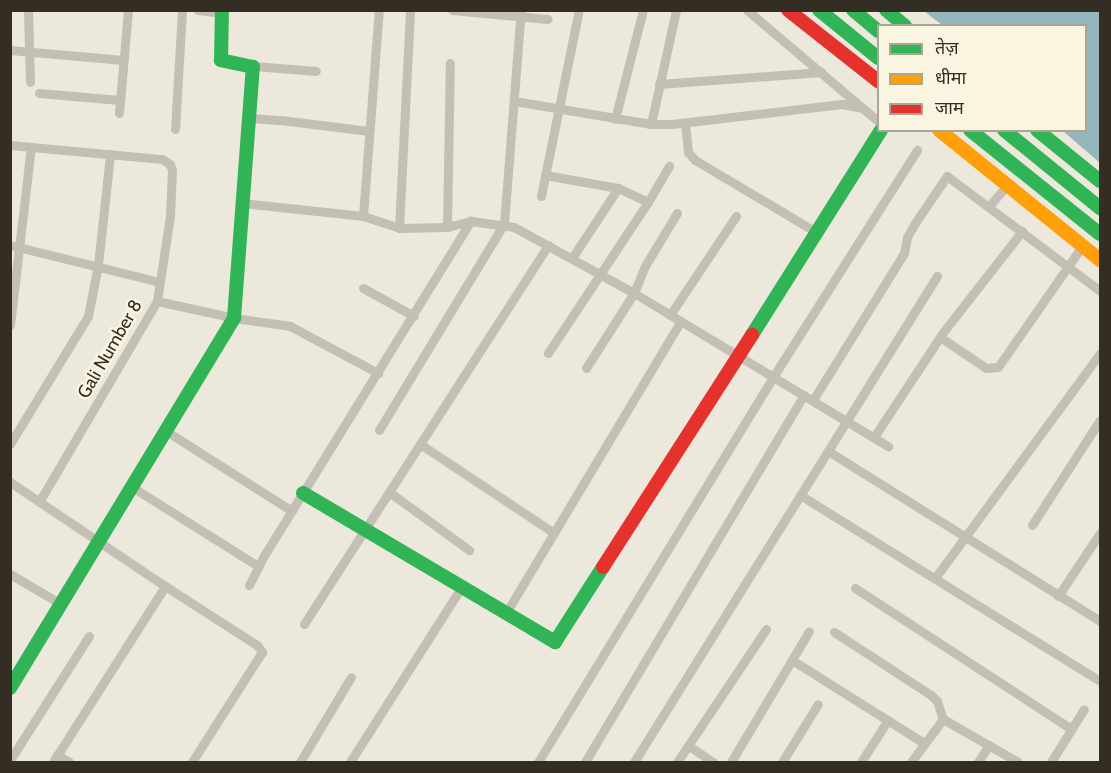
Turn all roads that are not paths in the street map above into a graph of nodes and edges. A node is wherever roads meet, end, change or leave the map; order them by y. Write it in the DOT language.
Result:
graph roads {
  1 [pos="28,10"];
  2 [pos="128,10"];
  3 [pos="182,10"];
  4 [pos="198,10"];
  5 [pos="379,10"];
  6 [pos="410,10"];
  7 [pos="452,10"];
  8 [pos="579,10"];
  9 [pos="643,10"];
  10 [pos="676,10"];
  11 [pos="747,10"];
  12 [pos="788,10"];
  13 [pos="819,10"];
  14 [pos="853,10"];
  15 [pos="886,10"];
  16 [pos="222,12"];
  17 [pos="521,14"];
  18 [pos="548,19"];
  19 [pos="903,24"];
  20 [pos="877,29"];
  21 [pos="10,50"];
  22 [pos="29,51"];
  23 [pos="877,56"];
  24 [pos="124,60"];
  25 [pos="450,63"];
  26 [pos="253,66"];
  27 [pos="316,70"];
  28 [pos="822,72"];
  29 [pos="877,79"];
  30 [pos="30,82"];
  31 [pos="659,84"];
  32 [pos="39,93"];
  33 [pos="120,99"];
  34 [pos="514,100"];
  35 [pos="862,108"];
  36 [pos="556,110"];
  37 [pos="119,113"];
  38 [pos="249,118"];
  39 [pos="615,119"];
  40 [pos="877,119"];
  41 [pos="685,123"];
  42 [pos="651,124"];
  43 [pos="175,129"];
  44 [pos="369,131"];
  45 [pos="880,132"];
  46 [pos="941,132"];
  47 [pos="973,132"];
  48 [pos="1006,132"];
  49 [pos="1040,132"];
  50 [pos="10,145"];
  51 [pos="31,147"];
  52 [pos="917,150"];
  53 [pos="110,154"];
  54 [pos="669,166"];
  55 [pos="545,175"];
  56 [pos="1101,181"];
  57 [pos="618,188"];
  58 [pos="1004,189"];
  59 [pos="541,196"];
  60 [pos="648,202"];
  61 [pos="243,203"];
  62 [pos="991,204"];
  63 [pos="1101,208"];
  64 [pos="677,213"];
  65 [pos="363,216"];
  66 [pos="736,216"];
  67 [pos="471,221"];
  68 [pos="504,224"];
  69 [pos="447,227"];
  70 [pos="399,228"];
  71 [pos="1022,231"];
  72 [pos="818,233"];
  73 [pos="1101,234"];
  74 [pos="548,245"];
  75 [pos="15,246"];
  76 [pos="1079,249"];
  77 [pos="573,258"];
  78 [pos="1101,260"];
  79 [pos="1069,263"];
  80 [pos="98,265"];
  81 [pos="600,274"];
  82 [pos="937,276"];
  83 [pos="159,282"];
  84 [pos="13,284"];
  85 [pos="363,288"];
  86 [pos="1101,291"];
  87 [pos="634,293"];
  88 [pos="158,301"];
  89 [pos="670,315"];
  90 [pos="414,316"];
  91 [pos="234,318"];
  92 [pos="681,321"];
  93 [pos="10,325"];
  94 [pos="940,337"];
  95 [pos="548,353"];
  96 [pos="1101,353"];
  97 [pos="739,356"];
  98 [pos="586,368"];
  99 [pos="378,373"];
  100 [pos="773,377"];
  101 [pos="808,398"];
  102 [pos="1101,420"];
  103 [pos="846,421"];
  104 [pos="379,430"];
  105 [pos="166,432"];
  106 [pos="874,437"];
  107 [pos="10,444"];
  108 [pos="420,444"];
  109 [pos="888,446"];
  110 [pos="828,451"];
  111 [pos="10,482"];
  112 [pos="132,487"];
  113 [pos="389,492"];
  114 [pos="303,493"];
  115 [pos="800,495"];
  116 [pos="39,501"];
  117 [pos="292,511"];
  118 [pos="1032,525"];
  119 [pos="365,529"];
  120 [pos="554,533"];
  121 [pos="1101,533"];
  122 [pos="965,538"];
  123 [pos="99,542"];
  124 [pos="469,550"];
  125 [pos="258,567"];
  126 [pos="10,574"];
  127 [pos="935,578"];
  128 [pos="249,585"];
  129 [pos="165,586"];
  130 [pos="462,586"];
  131 [pos="855,588"];
  132 [pos="1058,596"];
  133 [pos="61,604"];
  134 [pos="506,613"];
  135 [pos="1101,621"];
  136 [pos="304,624"];
  137 [pos="766,629"];
  138 [pos="809,631"];
  139 [pos="834,632"];
  140 [pos="89,636"];
  141 [pos="792,660"];
  142 [pos="1101,667"];
  143 [pos="351,678"];
  144 [pos="1097,679"];
  145 [pos="12,682"];
  146 [pos="818,704"];
  147 [pos="1084,709"];
  148 [pos="943,719"];
  149 [pos="888,720"];
  150 [pos="1071,729"];
  151 [pos="924,743"];
  152 [pos="989,745"];
  153 [pos="688,746"];
  154 [pos="55,759"];
  155 [pos="10,760"];
  156 [pos="69,762"];
  157 [pos="192,762"];
  158 [pos="300,762"];
  159 [pos="350,762"];
  160 [pos="538,762"];
  161 [pos="585,762"];
  162 [pos="634,762"];
  163 [pos="677,762"];
  164 [pos="713,762"];
  165 [pos="731,762"];
  166 [pos="782,762"];
  167 [pos="861,762"];
  168 [pos="911,762"];
  169 [pos="978,762"];
  170 [pos="1018,762"];
  171 [pos="1051,762"];
  1 -- 22 [label="street"];
  2 -- 24 [label="street"];
  3 -- 43 [label="street"];
  4 -- 16 [label="street"];
  5 -- 44 [label="street"];
  6 -- 70 [label="street"];
  7 -- 17 [label="street"];
  8 -- 36 [label="street"];
  9 -- 39 [label="street"];
  10 -- 31 [label="street"];
  11 -- 28 [label="street"];
  12 -- 29 [label="main road"];
  13 -- 23 [label="main road"];
  14 -- 20 [label="main road"];
  15 -- 19 [label="main road"];
  16 -- 26 [label="main road"];
  17 -- 18 [label="street"];
  17 -- 34 [label="street"];
  21 -- 22 [label="street"];
  22 -- 24 [label="street"];
  22 -- 30 [label="street"];
  24 -- 33 [label="street"];
  25 -- 69 [label="street"];
  26 -- 27 [label="street"];
  26 -- 38 [label="main road"];
  28 -- 31 [label="street"];
  28 -- 35 [label="street"];
  31 -- 42 [label="street"];
  32 -- 33 [label="street"];
  33 -- 37 [label="street"];
  34 -- 36 [label="street"];
  34 -- 68 [label="street"];
  35 -- 40 [label="street"];
  35 -- 41 [label="street"];
  36 -- 39 [label="street"];
  36 -- 55 [label="street"];
  38 -- 44 [label="street"];
  38 -- 61 [label="main road"];
  39 -- 42 [label="street"];
  41 -- 42 [label="street"];
  41 -- 72 [label="street"];
  44 -- 65 [label="street"];
  45 -- 72 [label="main road"];
  46 -- 58 [label="main road"];
  47 -- 73 [label="main road"];
  48 -- 63 [label="main road"];
  49 -- 56 [label="main road"];
  50 -- 51 [label="street"];
  51 -- 53 [label="street"];
  51 -- 75 [label="street"];
  52 -- 100 [label="street"];
  53 -- 80 [label="street"];
  53 -- 83 [label="street, Gali Number 8"];
  54 -- 60 [label="street"];
  55 -- 57 [label="street"];
  55 -- 59 [label="street"];
  57 -- 60 [label="street"];
  57 -- 77 [label="street"];
  58 -- 62 [label="street"];
  58 -- 76 [label="main road"];
  60 -- 81 [label="street"];
  61 -- 65 [label="street"];
  61 -- 91 [label="main road"];
  62 -- 71 [label="street"];
  62 -- 101 [label="street"];
  64 -- 87 [label="street"];
  65 -- 70 [label="street"];
  66 -- 89 [label="street"];
  67 -- 68 [label="street"];
  67 -- 69 [label="street"];
  67 -- 90 [label="street"];
  68 -- 74 [label="street"];
  68 -- 104 [label="street"];
  69 -- 70 [label="street"];
  71 -- 79 [label="street"];
  71 -- 94 [label="street"];
  72 -- 97 [label="main road"];
  74 -- 77 [label="street"];
  74 -- 108 [label="street"];
  75 -- 80 [label="street"];
  75 -- 84 [label="street"];
  76 -- 78 [label="main road"];
  76 -- 79 [label="street"];
  77 -- 81 [label="street"];
  79 -- 86 [label="street"];
  79 -- 94 [label="street"];
  80 -- 83 [label="street"];
  80 -- 107 [label="street"];
  81 -- 87 [label="street"];
  81 -- 95 [label="street"];
  82 -- 103 [label="street"];
  83 -- 88 [label="street, Gali Number 8"];
  84 -- 93 [label="street"];
  85 -- 90 [label="street"];
  87 -- 89 [label="street"];
  87 -- 98 [label="street"];
  88 -- 91 [label="street"];
  88 -- 116 [label="street, Gali Number 8"];
  89 -- 92 [label="street"];
  90 -- 99 [label="street"];
  91 -- 99 [label="street"];
  91 -- 105 [label="main road"];
  92 -- 97 [label="street"];
  92 -- 120 [label="street"];
  94 -- 106 [label="street"];
  96 -- 122 [label="street"];
  97 -- 100 [label="street"];
  97 -- 134 [label="main road"];
  99 -- 114 [label="street"];
  100 -- 101 [label="street"];
  100 -- 160 [label="street"];
  101 -- 103 [label="street"];
  101 -- 161 [label="street"];
  102 -- 118 [label="street"];
  103 -- 106 [label="street"];
  103 -- 110 [label="street"];
  105 -- 112 [label="main road"];
  105 -- 117 [label="street"];
  106 -- 109 [label="street"];
  108 -- 113 [label="street"];
  108 -- 120 [label="street"];
  110 -- 115 [label="street"];
  110 -- 122 [label="street"];
  111 -- 116 [label="street"];
  112 -- 123 [label="main road"];
  112 -- 125 [label="street"];
  113 -- 119 [label="street"];
  113 -- 124 [label="street"];
  114 -- 117 [label="street"];
  114 -- 119 [label="main road"];
  115 -- 127 [label="street"];
  115 -- 162 [label="street"];
  116 -- 123 [label="street"];
  117 -- 125 [label="street"];
  119 -- 130 [label="main road"];
  119 -- 136 [label="street"];
  120 -- 134 [label="street"];
  121 -- 132 [label="street"];
  122 -- 127 [label="street"];
  122 -- 132 [label="street"];
  123 -- 129 [label="street"];
  123 -- 133 [label="main road"];
  125 -- 128 [label="street"];
  126 -- 133 [label="street"];
  127 -- 144 [label="street"];
  129 -- 154 [label="street"];
  129 -- 157 [label="street"];
  130 -- 134 [label="main road"];
  130 -- 159 [label="street"];
  131 -- 150 [label="street"];
  132 -- 135 [label="street"];
  133 -- 145 [label="main road"];
  137 -- 153 [label="street"];
  138 -- 141 [label="street"];
  139 -- 148 [label="street"];
  140 -- 155 [label="street"];
  141 -- 149 [label="street"];
  141 -- 165 [label="street"];
  142 -- 144 [label="street"];
  143 -- 158 [label="street"];
  146 -- 166 [label="street"];
  147 -- 150 [label="street"];
  148 -- 151 [label="street"];
  148 -- 152 [label="street"];
  149 -- 151 [label="street"];
  149 -- 167 [label="street"];
  150 -- 171 [label="street"];
  151 -- 168 [label="street"];
  152 -- 169 [label="street"];
  152 -- 170 [label="street"];
  153 -- 163 [label="street"];
  153 -- 164 [label="street"];
  154 -- 156 [label="street"];
}
